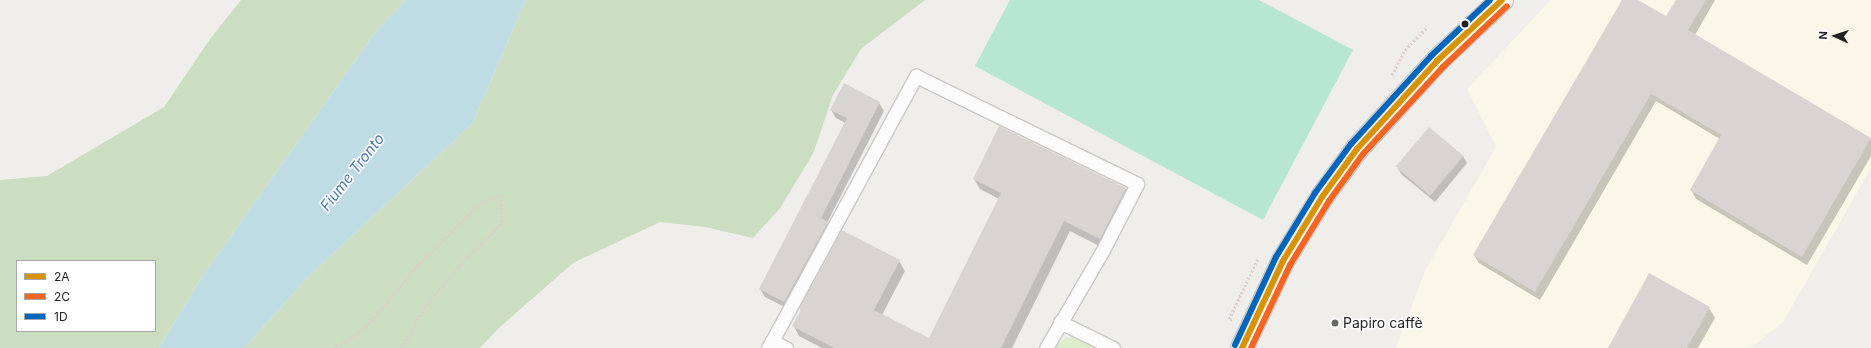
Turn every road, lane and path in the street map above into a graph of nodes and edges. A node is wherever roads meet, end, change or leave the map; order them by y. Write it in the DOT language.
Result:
graph roads {
  1 [pos="1502,0"];
  2 [pos="1060,322"];
  3 [pos="770,344"];
  4 [pos="336,348"];
  5 [pos="402,348"];
  6 [pos="786,348"];
  7 [pos="1046,348"];
  8 [pos="1113,348"];
  9 [pos="1242,348"];
  1 -- 9 [label="street"];
  2 -- 3 [label="lane"];
  2 -- 7 [label="lane"];
  2 -- 8 [label="lane"];
  3 -- 6 [label="lane"];
  4 -- 5 [label="path"];
}
